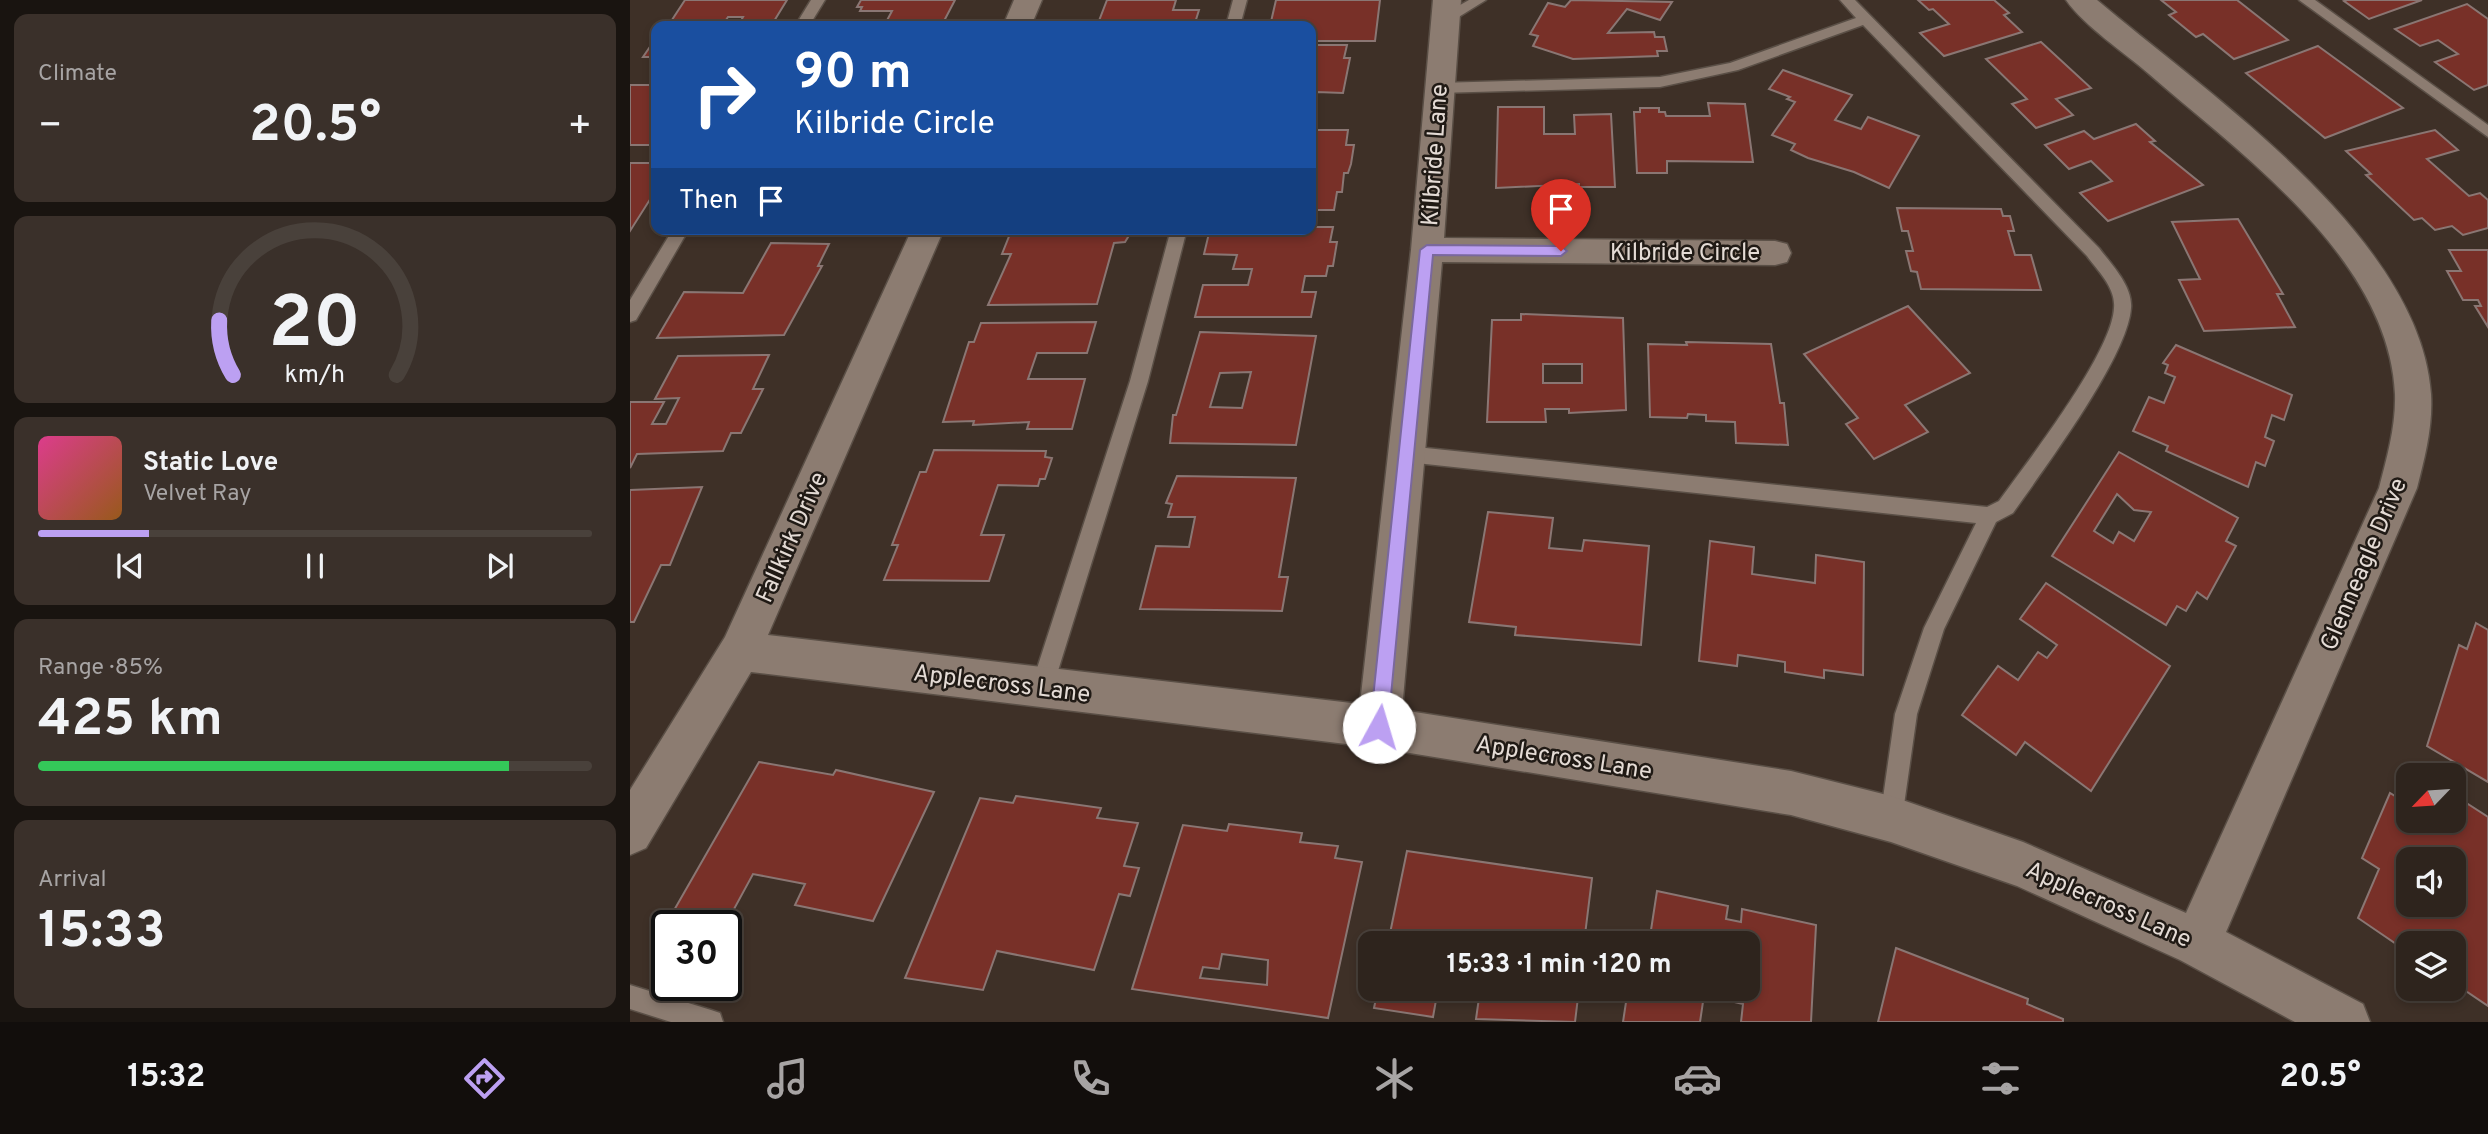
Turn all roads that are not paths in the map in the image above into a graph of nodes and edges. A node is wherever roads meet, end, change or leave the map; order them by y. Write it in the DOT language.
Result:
graph roads {
  1 [pos="818,0"];
  2 [pos="1028,0"];
  3 [pos="1240,0"];
  4 [pos="1479,0"];
  5 [pos="1847,0"];
  6 [pos="2080,0"];
  7 [pos="2306,0"];
  8 [pos="1445,10"];
  9 [pos="1866,19"];
  10 [pos="805,21"];
  11 [pos="1019,21"];
  12 [pos="1234,21"];
  13 [pos="1438,88"];
  14 [pos="2488,132"];
  15 [pos="677,235"];
  16 [pos="925,235"];
  17 [pos="1177,235"];
  18 [pos="1427,250"];
  19 [pos="1775,253"];
  20 [pos="630,315"];
  21 [pos="1407,454"];
  22 [pos="1989,516"];
  23 [pos="740,651"];
  24 [pos="1042,687"];
  25 [pos="1379,727"];
  26 [pos="1891,819"];
  27 [pos="630,832"];
  28 [pos="2197,943"];
  29 [pos="630,997"];
  30 [pos="711,1022"];
  31 [pos="2345,1022"];
  1 -- 10 [label="lane"];
  2 -- 11 [label="street"];
  3 -- 12 [label="lane"];
  4 -- 8 [label="lane"];
  5 -- 9 [label="lane"];
  6 -- 28 [label="street, Glenneagle Drive"];
  7 -- 14 [label="lane"];
  8 -- 13 [label="street, Kilbride Lane"];
  9 -- 13 [label="lane"];
  9 -- 22 [label="lane"];
  13 -- 18 [label="street, Kilbride Lane"];
  15 -- 20 [label="lane"];
  16 -- 23 [label="street, Fallkirk Drive"];
  17 -- 24 [label="lane"];
  18 -- 19 [label="street, Kilbride Circle"];
  18 -- 21 [label="street, Kilbride Lane"];
  21 -- 22 [label="lane"];
  21 -- 25 [label="street, Kilbride Lane"];
  22 -- 26 [label="lane"];
  23 -- 24 [label="street, Applecross Lane"];
  23 -- 27 [label="street, Fallkirk Drive"];
  24 -- 25 [label="street, Applecross Lane"];
  25 -- 26 [label="street, Applecross Lane"];
  26 -- 28 [label="street, Applecross Lane"];
  28 -- 31 [label="street, Applecross Lane"];
  29 -- 30 [label="lane"];
}
